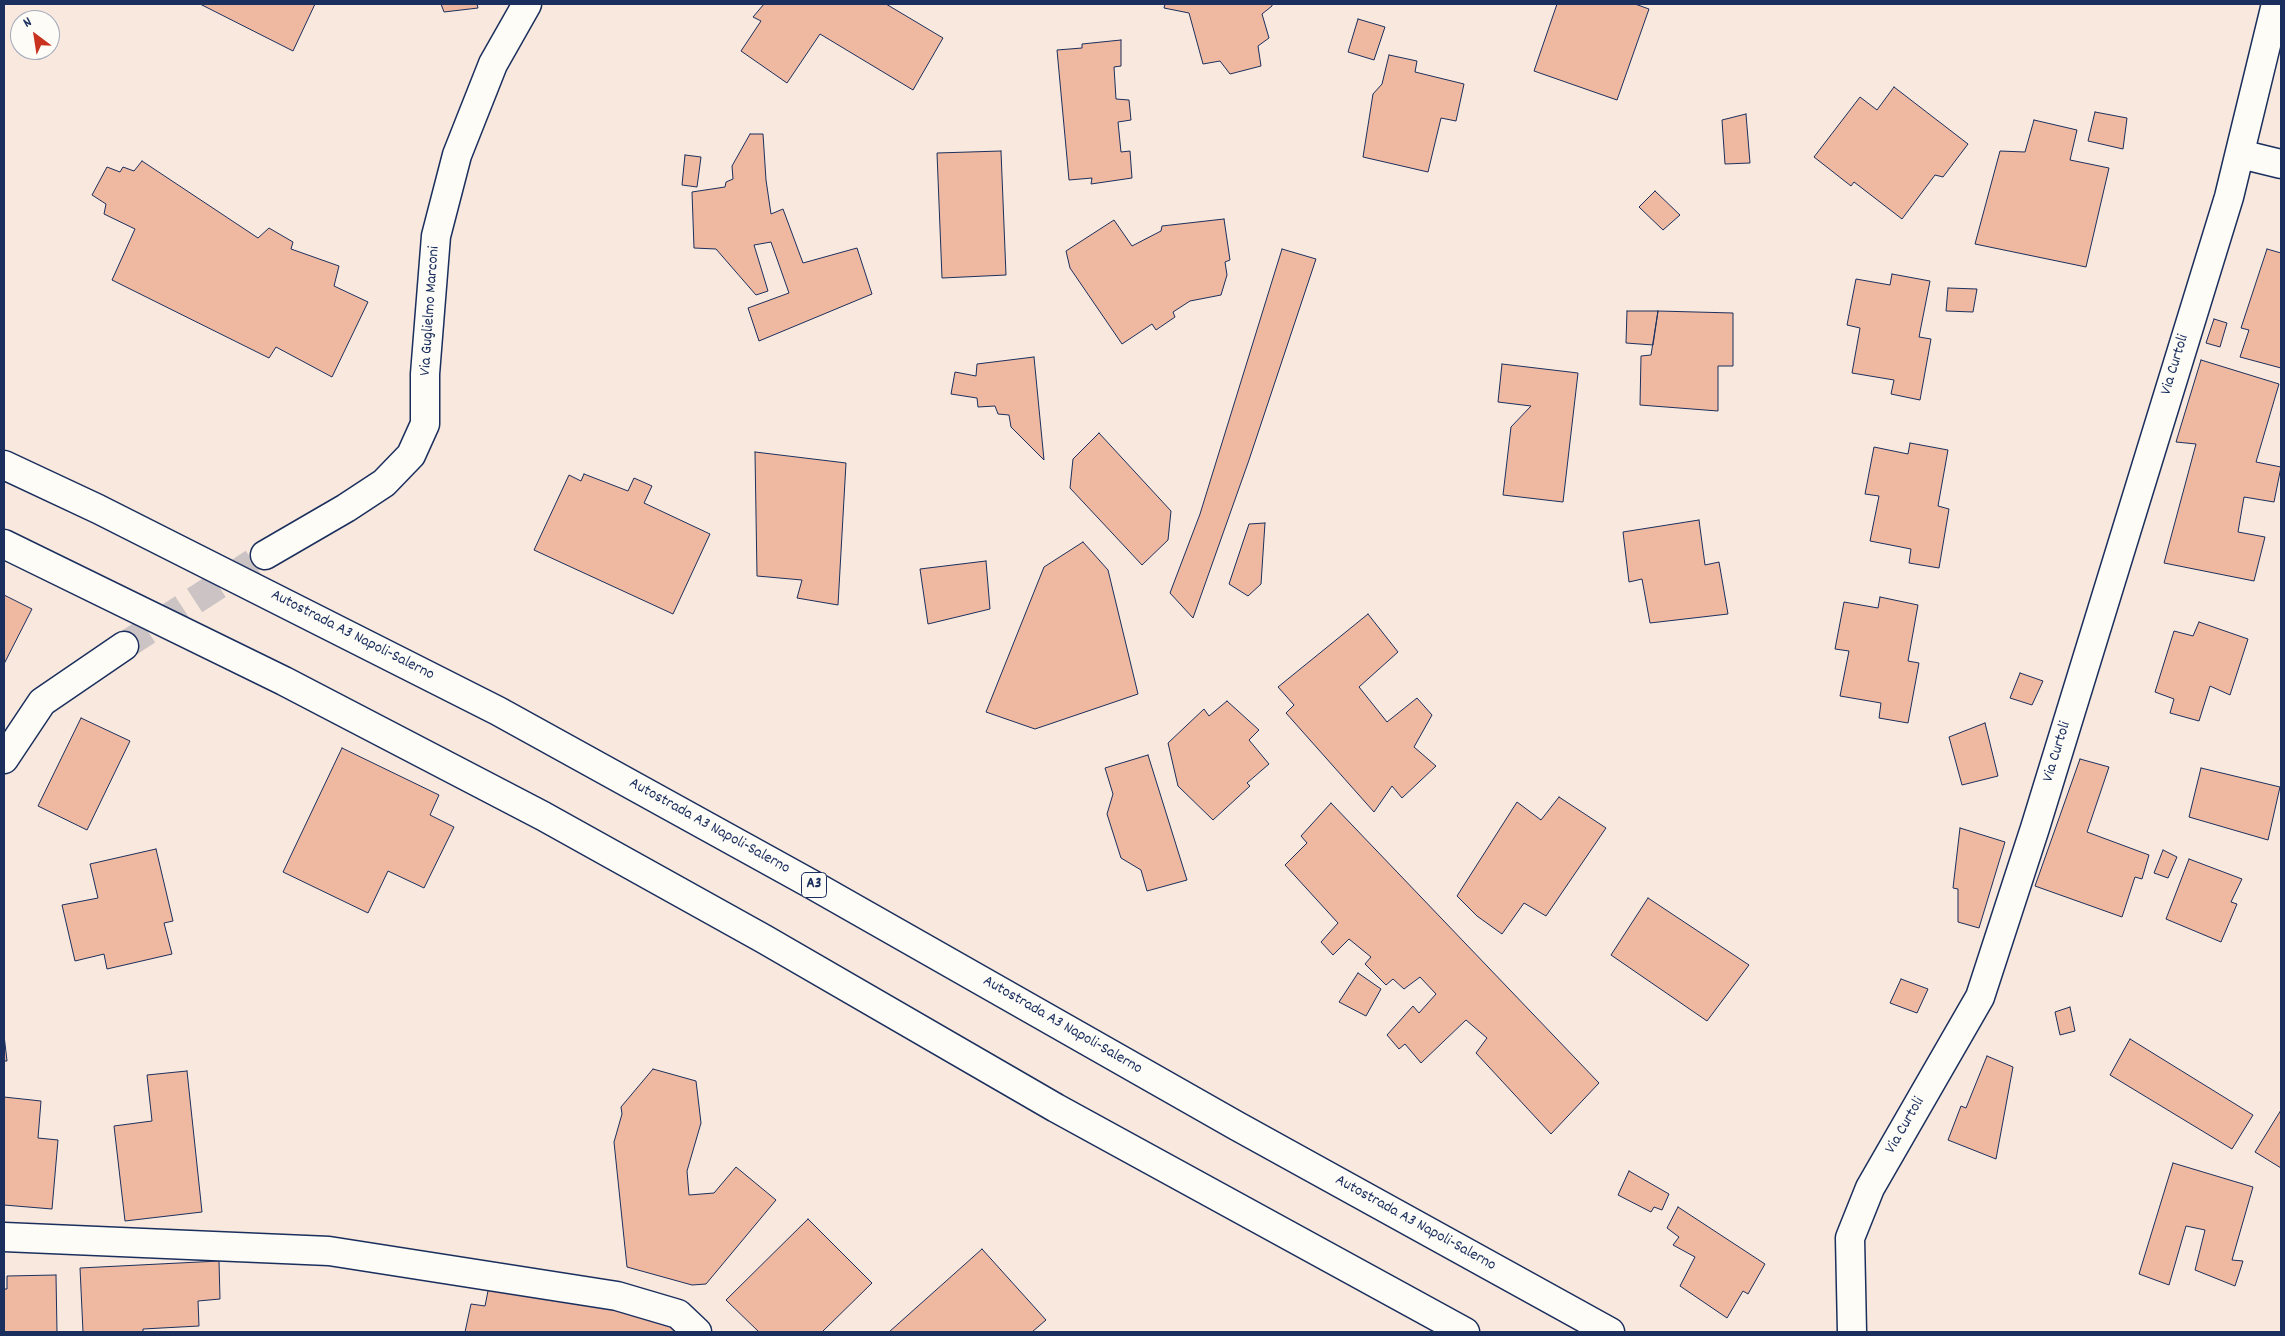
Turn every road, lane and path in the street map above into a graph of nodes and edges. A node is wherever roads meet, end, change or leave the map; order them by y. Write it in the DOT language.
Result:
graph roads {
  1 [pos="526,4"];
  2 [pos="2276,4"];
  3 [pos="2240,154"];
  4 [pos="2281,164"];
  5 [pos="4,465"];
  6 [pos="4,544"];
  7 [pos="266,555"];
  8 [pos="124,646"];
  9 [pos="4,759"];
  10 [pos="4,1237"];
  11 [pos="697,1332"];
  12 [pos="1465,1332"];
  13 [pos="1610,1332"];
  14 [pos="1852,1332"];
  1 -- 7 [label="main road, Via Guglielmo Marconi"];
  2 -- 3 [label="main road, Via Curtoli"];
  3 -- 4 [label="main road"];
  3 -- 14 [label="main road, Via Curtoli"];
  5 -- 13 [label="main road, Autostrada A3 Napoli-Salerno / A3"];
  6 -- 12 [label="main road"];
  8 -- 9 [label="main road"];
  10 -- 11 [label="main road"];
}
